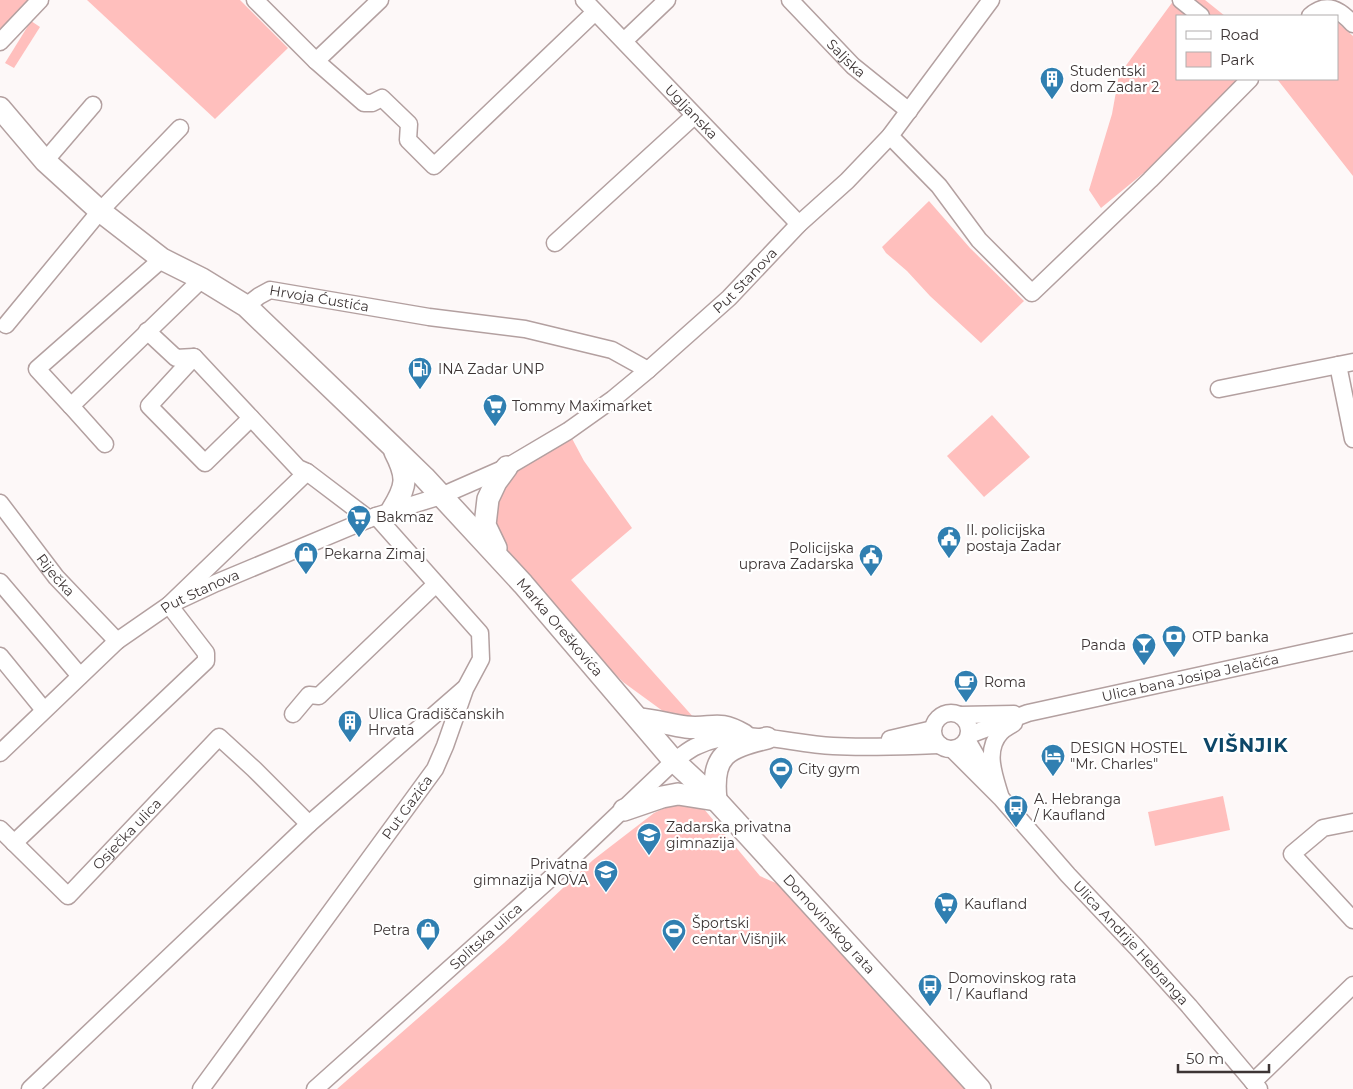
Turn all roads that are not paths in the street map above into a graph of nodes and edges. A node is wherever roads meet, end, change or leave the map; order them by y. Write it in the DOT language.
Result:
graph roads {
  1 [pos="40,0"];
  2 [pos="255,0"];
  3 [pos="380,0"];
  4 [pos="667,0"];
  5 [pos="790,0"];
  6 [pos="991,0"];
  7 [pos="1182,0"];
  8 [pos="590,6"];
  9 [pos="1200,15"];
  10 [pos="1311,15"];
  11 [pos="1353,24"];
  12 [pos="624,41"];
  13 [pos="0,42"];
  14 [pos="316,61"];
  15 [pos="1249,80"];
  16 [pos="93,105"];
  17 [pos="0,108"];
  18 [pos="909,111"];
  19 [pos="694,116"];
  20 [pos="180,128"];
  21 [pos="890,136"];
  22 [pos="45,161"];
  23 [pos="100,211"];
  24 [pos="799,224"];
  25 [pos="555,244"];
  26 [pos="162,259"];
  27 [pos="202,278"];
  28 [pos="246,306"];
  29 [pos="6,325"];
  30 [pos="147,331"];
  31 [pos="194,357"];
  32 [pos="1346,364"];
  33 [pos="648,370"];
  34 [pos="1219,389"];
  35 [pos="71,406"];
  36 [pos="251,418"];
  37 [pos="1353,439"];
  38 [pos="105,444"];
  39 [pos="391,445"];
  40 [pos="507,467"];
  41 [pos="307,472"];
  42 [pos="441,496"];
  43 [pos="0,503"];
  44 [pos="379,515"];
  45 [pos="508,567"];
  46 [pos="0,582"];
  47 [pos="436,584"];
  48 [pos="168,605"];
  49 [pos="117,641"];
  50 [pos="1353,642"];
  51 [pos="0,656"];
  52 [pos="80,676"];
  53 [pos="465,689"];
  54 [pos="44,710"];
  55 [pos="293,714"];
  56 [pos="1028,714"];
  57 [pos="960,715"];
  58 [pos="639,719"];
  59 [pos="933,729"];
  60 [pos="744,735"];
  61 [pos="768,738"];
  62 [pos="968,738"];
  63 [pos="859,746"];
  64 [pos="946,747"];
  65 [pos="0,754"];
  66 [pos="674,761"];
  67 [pos="1000,798"];
  68 [pos="716,800"];
  69 [pos="624,810"];
  70 [pos="1353,822"];
  71 [pos="309,824"];
  72 [pos="0,829"];
  73 [pos="14,844"];
  74 [pos="1353,920"];
  75 [pos="1353,985"];
  76 [pos="1256,1086"];
  77 [pos="30,1089"];
  78 [pos="201,1089"];
  79 [pos="315,1089"];
  80 [pos="980,1089"];
  1 -- 13 [label="street"];
  2 -- 14 [label="street"];
  3 -- 14 [label="street"];
  4 -- 12 [label="street"];
  5 -- 18 [label="street, Saljska"];
  6 -- 18 [label="street, Put Stanova"];
  7 -- 9 [label="street"];
  8 -- 12 [label="street, Ugljanska"];
  8 -- 14 [label="street"];
  10 -- 11 [label="street"];
  12 -- 19 [label="street, Ugljanska"];
  15 -- 21 [label="street"];
  16 -- 22 [label="street"];
  17 -- 22 [label="main road"];
  18 -- 21 [label="street, Put Stanova"];
  19 -- 24 [label="street, Ugljanska"];
  19 -- 25 [label="street"];
  20 -- 23 [label="street"];
  21 -- 24 [label="street, Put Stanova"];
  22 -- 23 [label="main road"];
  23 -- 26 [label="main road"];
  23 -- 29 [label="street"];
  24 -- 33 [label="street, Put Stanova"];
  26 -- 27 [label="main road"];
  26 -- 35 [label="street"];
  27 -- 28 [label="main road"];
  27 -- 30 [label="street"];
  28 -- 33 [label="street, Hrvoja Ćustića"];
  28 -- 39 [label="main road"];
  30 -- 31 [label="street"];
  30 -- 35 [label="street"];
  31 -- 36 [label="street, Put Gazića"];
  31 -- 36 [label="street"];
  32 -- 34 [label="street"];
  32 -- 37 [label="street"];
  33 -- 40 [label="street, Put Stanova"];
  35 -- 38 [label="street"];
  36 -- 41 [label="street, Put Gazića"];
  39 -- 42 [label="main road"];
  39 -- 44 [label="main road"];
  40 -- 42 [label="street, Put Stanova"];
  40 -- 45 [label="main road"];
  41 -- 44 [label="street, Put Gazića"];
  41 -- 48 [label="street"];
  42 -- 44 [label="street, Put Stanova"];
  42 -- 45 [label="main road, Marka Oreškovića"];
  43 -- 49 [label="street, Riječka"];
  44 -- 47 [label="street, Put Gazića"];
  44 -- 48 [label="street, Put Stanova"];
  45 -- 58 [label="main road, Marka Oreškovića"];
  46 -- 52 [label="street"];
  47 -- 53 [label="street, Put Gazića"];
  47 -- 55 [label="street"];
  48 -- 49 [label="street, Put Stanova"];
  48 -- 73 [label="street"];
  49 -- 52 [label="street, Put Stanova"];
  50 -- 56 [label="street, Ulica bana Josipa Jelačića"];
  51 -- 54 [label="street"];
  52 -- 54 [label="street, Put Stanova"];
  53 -- 71 [label="street"];
  53 -- 78 [label="street, Put Gazića"];
  54 -- 65 [label="street, Put Stanova"];
  56 -- 57 [label="street, Ulica bana Josipa Jelačića"];
  56 -- 62 [label="street, Ulica bana Josipa Jelačića"];
  56 -- 67 [label="street"];
  57 -- 59 [label="street"];
  57 -- 62 [label="street"];
  58 -- 60 [label="main road"];
  58 -- 66 [label="main road, Marka Oreškovića"];
  59 -- 63 [label="street"];
  59 -- 64 [label="street"];
  60 -- 61 [label="street"];
  60 -- 66 [label="street"];
  61 -- 63 [label="street"];
  61 -- 68 [label="main road"];
  62 -- 64 [label="street"];
  62 -- 67 [label="street, Ulica Andrije Hebranga"];
  63 -- 64 [label="street"];
  64 -- 67 [label="street, Ulica Andrije Hebranga"];
  66 -- 68 [label="main road, Domovinskog rata"];
  66 -- 69 [label="street, Splitska ulica"];
  67 -- 76 [label="street, Ulica Andrije Hebranga"];
  68 -- 69 [label="main road"];
  68 -- 80 [label="main road, Domovinskog rata"];
  69 -- 79 [label="street, Splitska ulica"];
  70 -- 74 [label="street"];
  71 -- 73 [label="street, Osječka ulica"];
  71 -- 77 [label="street"];
  72 -- 73 [label="street, Osječka ulica"];
  75 -- 76 [label="street"];
}
